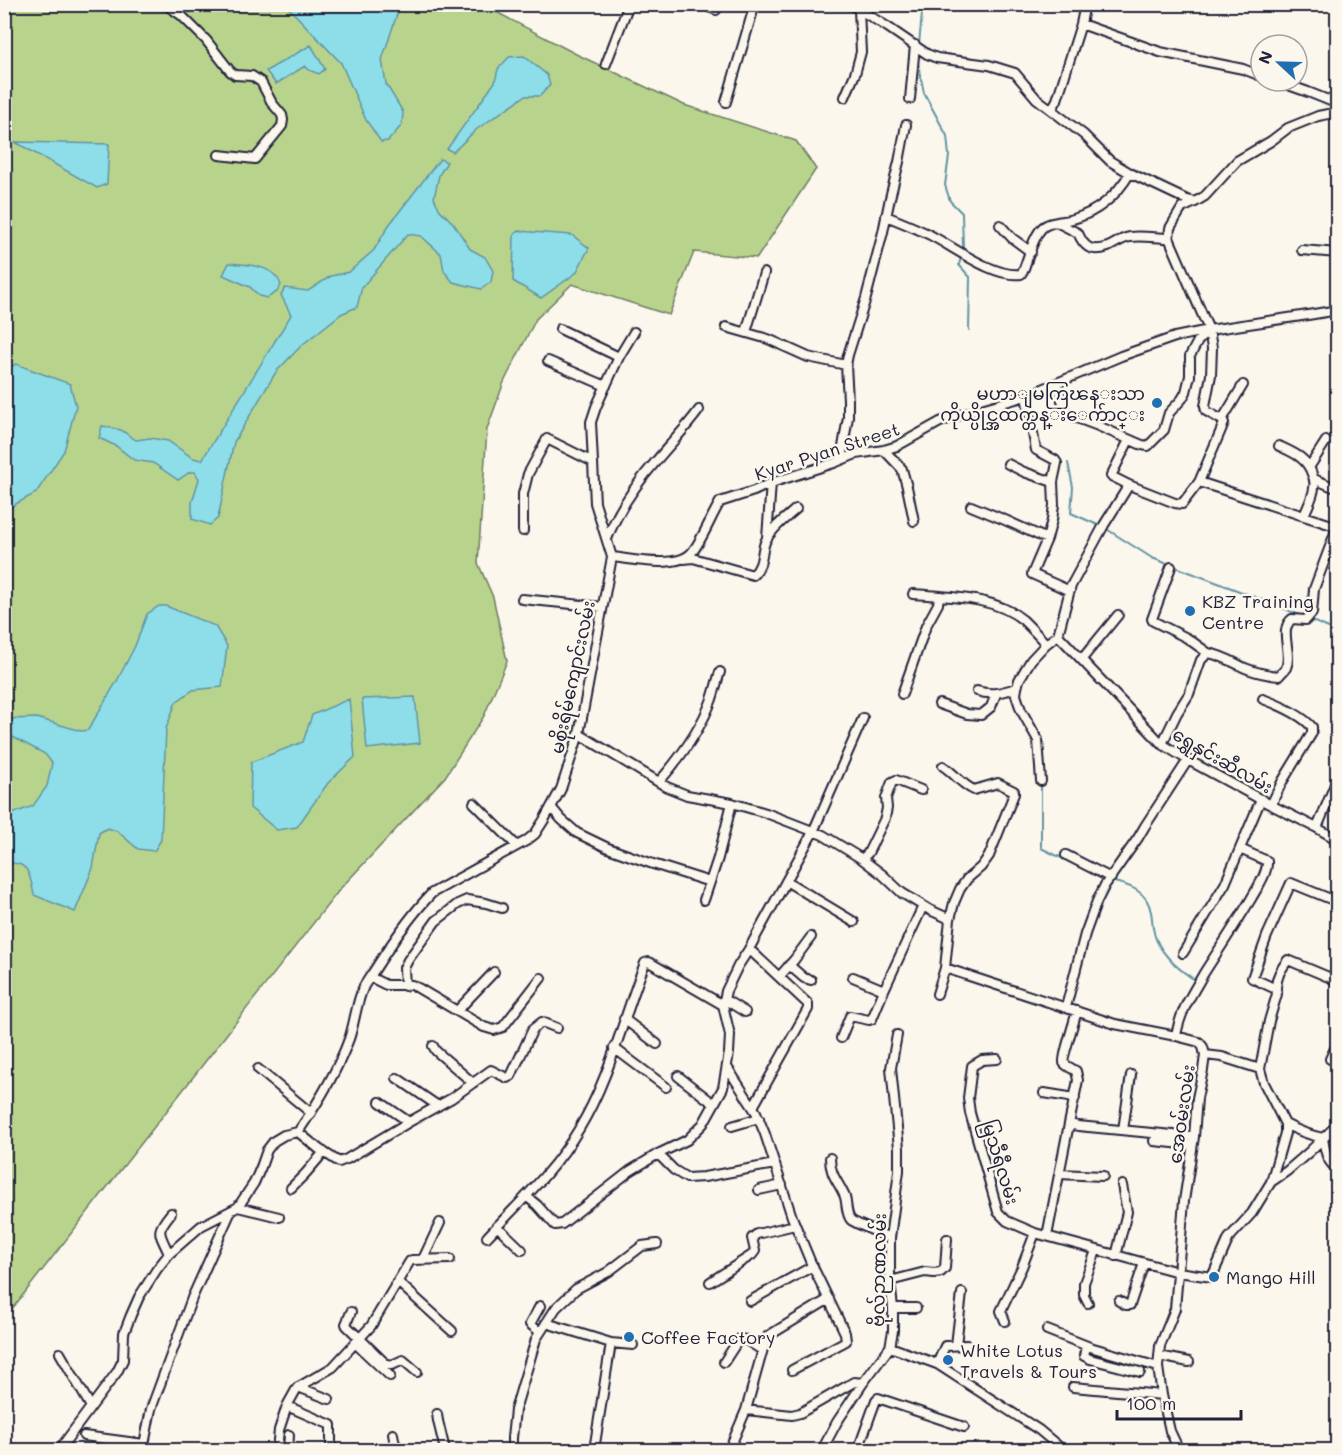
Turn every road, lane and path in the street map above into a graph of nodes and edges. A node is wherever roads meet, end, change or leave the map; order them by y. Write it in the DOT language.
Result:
graph roads {
  1 [pos="165,4"];
  2 [pos="629,4"];
  3 [pos="701,4"];
  4 [pos="755,4"];
  5 [pos="850,4"];
  6 [pos="1085,4"];
  7 [pos="716,10"];
  8 [pos="859,10"];
  9 [pos="1081,24"];
  10 [pos="915,45"];
  11 [pos="606,64"];
  12 [pos="1249,71"];
  13 [pos="1309,92"];
  14 [pos="845,97"];
  15 [pos="910,99"];
  16 [pos="726,102"];
  17 [pos="1338,104"];
  18 [pos="1052,109"];
  19 [pos="1338,112"];
  20 [pos="906,125"];
  21 [pos="219,155"];
  22 [pos="1130,173"];
  23 [pos="1195,201"];
  24 [pos="886,216"];
  25 [pos="1057,222"];
  26 [pos="1000,225"];
  27 [pos="1169,238"];
  28 [pos="1302,250"];
  29 [pos="1031,252"];
  30 [pos="1338,253"];
  31 [pos="764,273"];
  32 [pos="1338,310"];
  33 [pos="726,327"];
  34 [pos="560,329"];
  35 [pos="1209,330"];
  36 [pos="634,332"];
  37 [pos="746,332"];
  38 [pos="619,357"];
  39 [pos="548,361"];
  40 [pos="846,366"];
  41 [pos="1057,383"];
  42 [pos="1243,385"];
  43 [pos="606,386"];
  44 [pos="1026,396"];
  45 [pos="699,410"];
  46 [pos="1222,420"];
  47 [pos="1129,440"];
  48 [pos="1326,441"];
  49 [pos="1280,446"];
  50 [pos="884,450"];
  51 [pos="842,459"];
  52 [pos="593,462"];
  53 [pos="1008,464"];
  54 [pos="1310,466"];
  55 [pos="1314,479"];
  56 [pos="1053,482"];
  57 [pos="1199,482"];
  58 [pos="771,483"];
  59 [pos="1129,486"];
  60 [pos="1338,489"];
  61 [pos="971,506"];
  62 [pos="796,508"];
  63 [pos="1304,516"];
  64 [pos="914,521"];
  65 [pos="1337,526"];
  66 [pos="523,531"];
  67 [pos="767,538"];
  68 [pos="607,539"];
  69 [pos="1047,539"];
  70 [pos="612,557"];
  71 [pos="680,560"];
  72 [pos="1171,567"];
  73 [pos="1070,591"];
  74 [pos="913,594"];
  75 [pos="939,596"];
  76 [pos="522,599"];
  77 [pos="602,607"];
  78 [pos="1118,615"];
  79 [pos="1058,635"];
  80 [pos="1046,644"];
  81 [pos="1208,653"];
  82 [pos="1082,659"];
  83 [pos="720,672"];
  84 [pos="1017,688"];
  85 [pos="977,691"];
  86 [pos="902,694"];
  87 [pos="996,694"];
  88 [pos="1263,699"];
  89 [pos="939,704"];
  90 [pos="863,718"];
  91 [pos="579,734"];
  92 [pos="1162,744"];
  93 [pos="1188,760"];
  94 [pos="943,766"];
  95 [pos="1338,777"];
  96 [pos="1041,781"];
  97 [pos="659,782"];
  98 [pos="921,790"];
  99 [pos="1261,799"];
  100 [pos="732,802"];
  101 [pos="474,803"];
  102 [pos="1271,805"];
  103 [pos="551,807"];
  104 [pos="1317,828"];
  105 [pos="813,832"];
  106 [pos="1338,840"];
  107 [pos="517,846"];
  108 [pos="1240,849"];
  109 [pos="1066,855"];
  110 [pos="862,859"];
  111 [pos="1109,881"];
  112 [pos="710,882"];
  113 [pos="786,882"];
  114 [pos="704,900"];
  115 [pos="1338,902"];
  116 [pos="923,906"];
  117 [pos="502,908"];
  118 [pos="950,919"];
  119 [pos="854,922"];
  120 [pos="811,937"];
  121 [pos="749,949"];
  122 [pos="1183,953"];
  123 [pos="789,965"];
  124 [pos="945,968"];
  125 [pos="494,972"];
  126 [pos="778,976"];
  127 [pos="370,977"];
  128 [pos="853,977"];
  129 [pos="541,978"];
  130 [pos="811,980"];
  131 [pos="1338,981"];
  132 [pos="405,986"];
  133 [pos="1276,989"];
  134 [pos="884,990"];
  135 [pos="938,994"];
  136 [pos="724,1002"];
  137 [pos="1066,1007"];
  138 [pos="457,1011"];
  139 [pos="1077,1011"];
  140 [pos="745,1012"];
  141 [pos="624,1019"];
  142 [pos="556,1028"];
  143 [pos="897,1035"];
  144 [pos="1176,1036"];
  145 [pos="841,1038"];
  146 [pos="1338,1042"];
  147 [pos="657,1044"];
  148 [pos="433,1046"];
  149 [pos="614,1048"];
  150 [pos="1205,1055"];
  151 [pos="997,1059"];
  152 [pos="1338,1063"];
  153 [pos="727,1067"];
  154 [pos="258,1069"];
  155 [pos="1260,1069"];
  156 [pos="1131,1075"];
  157 [pos="678,1076"];
  158 [pos="397,1078"];
  159 [pos="473,1083"];
  160 [pos="666,1087"];
  161 [pos="1044,1093"];
  162 [pos="1075,1098"];
  163 [pos="380,1102"];
  164 [pos="714,1104"];
  165 [pos="438,1106"];
  166 [pos="753,1107"];
  167 [pos="311,1113"];
  168 [pos="759,1118"];
  169 [pos="409,1122"];
  170 [pos="1070,1124"];
  171 [pos="1285,1124"];
  172 [pos="1338,1124"];
  173 [pos="732,1126"];
  174 [pos="1123,1130"];
  175 [pos="298,1132"];
  176 [pos="1323,1137"];
  177 [pos="1154,1141"];
  178 [pos="1193,1141"];
  179 [pos="324,1152"];
  180 [pos="658,1154"];
  181 [pos="830,1158"];
  182 [pos="775,1164"];
  183 [pos="1338,1169"];
  184 [pos="1059,1174"];
  185 [pos="1103,1176"];
  186 [pos="1270,1182"];
  187 [pos="782,1185"];
  188 [pos="1122,1185"];
  189 [pos="291,1188"];
  190 [pos="759,1190"];
  191 [pos="526,1196"];
  192 [pos="235,1209"];
  193 [pos="171,1213"];
  194 [pos="279,1217"];
  195 [pos="440,1223"];
  196 [pos="795,1225"];
  197 [pos="497,1226"];
  198 [pos="1035,1233"];
  199 [pos="1047,1236"];
  200 [pos="487,1237"];
  201 [pos="890,1238"];
  202 [pos="947,1239"];
  203 [pos="657,1244"];
  204 [pos="522,1250"];
  205 [pos="1096,1251"];
  206 [pos="169,1254"];
  207 [pos="1116,1256"];
  208 [pos="423,1259"];
  209 [pos="450,1259"];
  210 [pos="1144,1263"];
  211 [pos="813,1266"];
  212 [pos="1178,1272"];
  213 [pos="890,1281"];
  214 [pos="398,1282"];
  215 [pos="710,1282"];
  216 [pos="962,1293"];
  217 [pos="829,1299"];
  218 [pos="750,1301"];
  219 [pos="1119,1301"];
  220 [pos="1088,1303"];
  221 [pos="540,1306"];
  222 [pos="893,1308"];
  223 [pos="916,1308"];
  224 [pos="351,1312"];
  225 [pos="1005,1321"];
  226 [pos="546,1323"];
  227 [pos="1047,1330"];
  228 [pos="452,1331"];
  229 [pos="540,1332"];
  230 [pos="357,1341"];
  231 [pos="611,1343"];
  232 [pos="633,1345"];
  233 [pos="956,1345"];
  234 [pos="967,1345"];
  235 [pos="1086,1346"];
  236 [pos="890,1347"];
  237 [pos="762,1350"];
  238 [pos="60,1353"];
  239 [pos="1159,1356"];
  240 [pos="724,1362"];
  241 [pos="1189,1362"];
  242 [pos="937,1364"];
  243 [pos="1158,1367"];
  244 [pos="792,1370"];
  245 [pos="417,1372"];
  246 [pos="1140,1372"];
  247 [pos="390,1376"];
  248 [pos="862,1383"];
  249 [pos="298,1386"];
  250 [pos="1073,1386"];
  251 [pos="1162,1395"];
  252 [pos="329,1400"];
  253 [pos="287,1406"];
  254 [pos="91,1407"];
  255 [pos="746,1410"];
  256 [pos="437,1414"];
  257 [pos="964,1427"];
  258 [pos="393,1434"];
  259 [pos="289,1435"];
  260 [pos="84,1436"];
  261 [pos="143,1447"];
  262 [pos="859,1448"];
  263 [pos="59,1450"];
  264 [pos="277,1450"];
  265 [pos="288,1450"];
  266 [pos="331,1450"];
  267 [pos="396,1450"];
  268 [pos="445,1450"];
  269 [pos="512,1450"];
  270 [pos="594,1450"];
  271 [pos="729,1450"];
  272 [pos="822,1450"];
  273 [pos="874,1450"];
  274 [pos="1063,1450"];
  275 [pos="1179,1450"];
  1 -- 21 [label="street"];
  2 -- 11 [label="street"];
  3 -- 7 [label="street"];
  4 -- 16 [label="street"];
  5 -- 8 [label="street"];
  6 -- 9 [label="street"];
  8 -- 10 [label="street"];
  8 -- 14 [label="street"];
  9 -- 12 [label="street"];
  9 -- 18 [label="street"];
  10 -- 15 [label="street"];
  10 -- 18 [label="street"];
  13 -- 17 [label="street"];
  18 -- 22 [label="street"];
  19 -- 23 [label="street"];
  20 -- 24 [label="street"];
  22 -- 23 [label="street"];
  22 -- 25 [label="street"];
  23 -- 27 [label="street"];
  24 -- 29 [label="street"];
  24 -- 40 [label="street"];
  25 -- 27 [label="street"];
  25 -- 29 [label="street"];
  26 -- 29 [label="street"];
  27 -- 35 [label="street"];
  28 -- 30 [label="street"];
  31 -- 37 [label="street"];
  32 -- 35 [label="street, Kyar Pyan Street"];
  33 -- 37 [label="street"];
  34 -- 38 [label="street"];
  35 -- 41 [label="street, Kyar Pyan Street"];
  35 -- 46 [label="street"];
  35 -- 47 [label="street"];
  36 -- 38 [label="street, မစိုးရိမ်ကျောင်းလမ်း"];
  37 -- 40 [label="street"];
  38 -- 43 [label="street, မစိုးရိမ်ကျောင်းလမ်း"];
  39 -- 43 [label="street"];
  40 -- 51 [label="street"];
  41 -- 44 [label="street, Kyar Pyan Street"];
  41 -- 47 [label="street"];
  42 -- 46 [label="street"];
  43 -- 52 [label="street, မစိုးရိမ်ကျောင်းလမ်း"];
  44 -- 50 [label="street, Kyar Pyan Street"];
  44 -- 56 [label="street"];
  45 -- 68 [label="street"];
  46 -- 57 [label="street"];
  47 -- 59 [label="street"];
  48 -- 54 [label="street"];
  49 -- 54 [label="street"];
  50 -- 51 [label="street, Kyar Pyan Street"];
  50 -- 64 [label="street"];
  51 -- 58 [label="street, Kyar Pyan Street"];
  52 -- 66 [label="street"];
  52 -- 68 [label="street, မစိုးရိမ်ကျောင်းလမ်း"];
  53 -- 56 [label="street"];
  54 -- 55 [label="street"];
  55 -- 60 [label="street"];
  55 -- 63 [label="street"];
  56 -- 69 [label="street"];
  57 -- 59 [label="street"];
  57 -- 63 [label="street"];
  58 -- 67 [label="street"];
  58 -- 71 [label="street, Kyar Pyan Street"];
  59 -- 73 [label="street"];
  61 -- 69 [label="street"];
  62 -- 67 [label="street"];
  63 -- 65 [label="street"];
  65 -- 81 [label="street"];
  67 -- 71 [label="street"];
  68 -- 70 [label="street, မစိုးရိမ်ကျောင်းလမ်း"];
  69 -- 73 [label="street"];
  70 -- 71 [label="street"];
  70 -- 77 [label="street, မစိုးရိမ်ကျောင်းလမ်း"];
  72 -- 81 [label="street"];
  73 -- 79 [label="street"];
  74 -- 75 [label="street"];
  75 -- 80 [label="street"];
  75 -- 86 [label="street"];
  76 -- 77 [label="street"];
  77 -- 91 [label="street, မစိုးရိမ်ကျောင်းလမ်း"];
  78 -- 82 [label="street"];
  79 -- 80 [label="street"];
  79 -- 82 [label="street, ရွှေနှင်းဆီလမ်း"];
  80 -- 84 [label="street"];
  81 -- 92 [label="street"];
  82 -- 92 [label="street, ရွှေနှင်းဆီလမ်း"];
  83 -- 97 [label="street"];
  84 -- 87 [label="street"];
  84 -- 96 [label="street"];
  85 -- 87 [label="street"];
  87 -- 89 [label="street"];
  88 -- 102 [label="street"];
  90 -- 105 [label="street"];
  91 -- 97 [label="street"];
  91 -- 103 [label="street, မစိုးရိမ်ကျောင်းလမ်း"];
  92 -- 93 [label="street, ရွှေနှင်းဆီလမ်း"];
  93 -- 99 [label="street, ရွှေနှင်းဆီလမ်း"];
  93 -- 111 [label="street"];
  94 -- 118 [label="street"];
  95 -- 104 [label="street"];
  97 -- 100 [label="street"];
  98 -- 110 [label="street"];
  99 -- 102 [label="street, ရွှေနှင်းဆီလမ်း"];
  99 -- 108 [label="street"];
  100 -- 105 [label="street"];
  100 -- 112 [label="street"];
  101 -- 107 [label="street"];
  102 -- 104 [label="street, ရွှေနှင်းဆီလမ်း"];
  103 -- 107 [label="street, မစိုးရိမ်ကျောင်းလမ်း"];
  103 -- 112 [label="street"];
  104 -- 106 [label="street, ရွှေနှင်းဆီလမ်း"];
  105 -- 110 [label="street"];
  105 -- 113 [label="street"];
  107 -- 127 [label="street, မစိုးရိမ်ကျောင်းလမ်း"];
  108 -- 122 [label="street"];
  108 -- 144 [label="street"];
  109 -- 111 [label="street"];
  110 -- 116 [label="street"];
  111 -- 137 [label="street"];
  112 -- 114 [label="street"];
  113 -- 119 [label="street"];
  113 -- 121 [label="street"];
  115 -- 133 [label="street"];
  116 -- 118 [label="street"];
  116 -- 134 [label="street"];
  117 -- 132 [label="street"];
  118 -- 124 [label="street"];
  120 -- 123 [label="street"];
  121 -- 126 [label="street"];
  121 -- 136 [label="street"];
  123 -- 126 [label="street"];
  123 -- 130 [label="street"];
  124 -- 135 [label="street"];
  124 -- 137 [label="street, အေဝမ်းလမ်း"];
  125 -- 138 [label="street"];
  126 -- 166 [label="street"];
  127 -- 132 [label="street"];
  127 -- 167 [label="street, မစိုးရိမ်ကျောင်းလမ်း"];
  128 -- 134 [label="street"];
  129 -- 138 [label="street"];
  131 -- 133 [label="street"];
  132 -- 138 [label="street"];
  133 -- 155 [label="street"];
  134 -- 145 [label="street"];
  136 -- 140 [label="street"];
  136 -- 141 [label="street"];
  136 -- 153 [label="street"];
  137 -- 139 [label="street, အေဝမ်းလမ်း"];
  139 -- 144 [label="street, အေဝမ်းလမ်း"];
  139 -- 162 [label="street"];
  141 -- 147 [label="street"];
  141 -- 149 [label="street"];
  142 -- 159 [label="street"];
  143 -- 201 [label="street, ဗိုလ်ဉာဏလမ်း"];
  144 -- 150 [label="street, အေဝမ်းလမ်း"];
  146 -- 152 [label="street"];
  148 -- 159 [label="street"];
  149 -- 160 [label="street"];
  149 -- 191 [label="street"];
  150 -- 155 [label="street"];
  150 -- 178 [label="street, အေဝမ်းလမ်း"];
  151 -- 198 [label="street, မြသီရီလမ်း"];
  153 -- 164 [label="street"];
  153 -- 166 [label="street"];
  154 -- 167 [label="street"];
  155 -- 171 [label="street"];
  156 -- 174 [label="street"];
  157 -- 164 [label="street"];
  158 -- 165 [label="street"];
  159 -- 165 [label="street"];
  161 -- 162 [label="street"];
  162 -- 170 [label="street"];
  163 -- 169 [label="street"];
  164 -- 180 [label="street"];
  165 -- 169 [label="street"];
  166 -- 168 [label="street"];
  167 -- 175 [label="street, မစိုးရိမ်ကျောင်းလမ်း"];
  168 -- 173 [label="street"];
  168 -- 182 [label="street"];
  169 -- 179 [label="street"];
  170 -- 174 [label="street"];
  170 -- 184 [label="street"];
  171 -- 176 [label="street"];
  171 -- 186 [label="street"];
  172 -- 176 [label="street"];
  174 -- 178 [label="street"];
  175 -- 179 [label="street"];
  175 -- 192 [label="street"];
  176 -- 183 [label="street"];
  176 -- 186 [label="street"];
  177 -- 178 [label="street"];
  178 -- 212 [label="street, အေဝမ်းလမ်း"];
  179 -- 189 [label="street"];
  180 -- 182 [label="street"];
  180 -- 191 [label="street"];
  181 -- 201 [label="street"];
  182 -- 187 [label="street"];
  184 -- 185 [label="street"];
  184 -- 199 [label="street"];
  186 -- 212 [label="street, မြသီရီလမ်း"];
  187 -- 190 [label="street"];
  187 -- 196 [label="street"];
  188 -- 207 [label="street"];
  191 -- 197 [label="street"];
  192 -- 194 [label="street"];
  192 -- 206 [label="street"];
  192 -- 261 [label="street"];
  193 -- 206 [label="street"];
  195 -- 208 [label="street"];
  196 -- 211 [label="street"];
  196 -- 215 [label="street"];
  197 -- 200 [label="street"];
  197 -- 204 [label="street"];
  198 -- 199 [label="street, မြသီရီလမ်း"];
  198 -- 225 [label="street"];
  199 -- 205 [label="street, မြသီရီလမ်း"];
  201 -- 213 [label="street, ဗိုလ်ဉာဏလမ်း"];
  202 -- 213 [label="street"];
  203 -- 226 [label="street"];
  205 -- 207 [label="street, မြသီရီလမ်း"];
  205 -- 220 [label="street"];
  206 -- 254 [label="street"];
  207 -- 210 [label="street, မြသီရီလမ်း"];
  208 -- 209 [label="street"];
  208 -- 214 [label="street"];
  210 -- 212 [label="street, မြသီရီလမ်း"];
  210 -- 219 [label="street"];
  211 -- 217 [label="street"];
  211 -- 218 [label="street"];
  212 -- 239 [label="street, အေဝမ်းလမ်း"];
  213 -- 222 [label="street, ဗိုလ်ဉာဏလမ်း"];
  214 -- 228 [label="street"];
  214 -- 230 [label="street"];
  216 -- 233 [label="street"];
  217 -- 237 [label="street"];
  217 -- 244 [label="street"];
  221 -- 229 [label="street"];
  222 -- 223 [label="street"];
  222 -- 236 [label="street, ဗိုလ်ဉာဏလမ်း"];
  224 -- 230 [label="street"];
  226 -- 229 [label="street"];
  226 -- 231 [label="street"];
  227 -- 235 [label="street"];
  229 -- 269 [label="street"];
  230 -- 245 [label="street"];
  230 -- 247 [label="street"];
  230 -- 249 [label="street"];
  231 -- 232 [label="street"];
  231 -- 270 [label="street"];
  233 -- 234 [label="street"];
  233 -- 242 [label="street"];
  235 -- 243 [label="street"];
  235 -- 246 [label="street"];
  236 -- 242 [label="street"];
  236 -- 248 [label="street, ဗိုလ်ဉာဏလမ်း"];
  237 -- 240 [label="street"];
  237 -- 255 [label="street"];
  238 -- 254 [label="street"];
  239 -- 241 [label="street"];
  239 -- 243 [label="street, အေဝမ်းလမ်း"];
  242 -- 274 [label="street"];
  243 -- 251 [label="street, အေဝမ်းလမ်း"];
  248 -- 255 [label="street"];
  248 -- 272 [label="street, ဗိုလ်ဉာဏလမ်း"];
  249 -- 252 [label="street"];
  249 -- 253 [label="street"];
  250 -- 251 [label="street"];
  251 -- 275 [label="street, အေဝမ်းလမ်း"];
  253 -- 264 [label="street"];
  253 -- 266 [label="street"];
  254 -- 263 [label="street"];
  255 -- 271 [label="street"];
  256 -- 268 [label="street"];
  257 -- 262 [label="street"];
  258 -- 267 [label="street"];
  259 -- 265 [label="street"];
  260 -- 261 [label="street"];
  262 -- 273 [label="street"];
}
